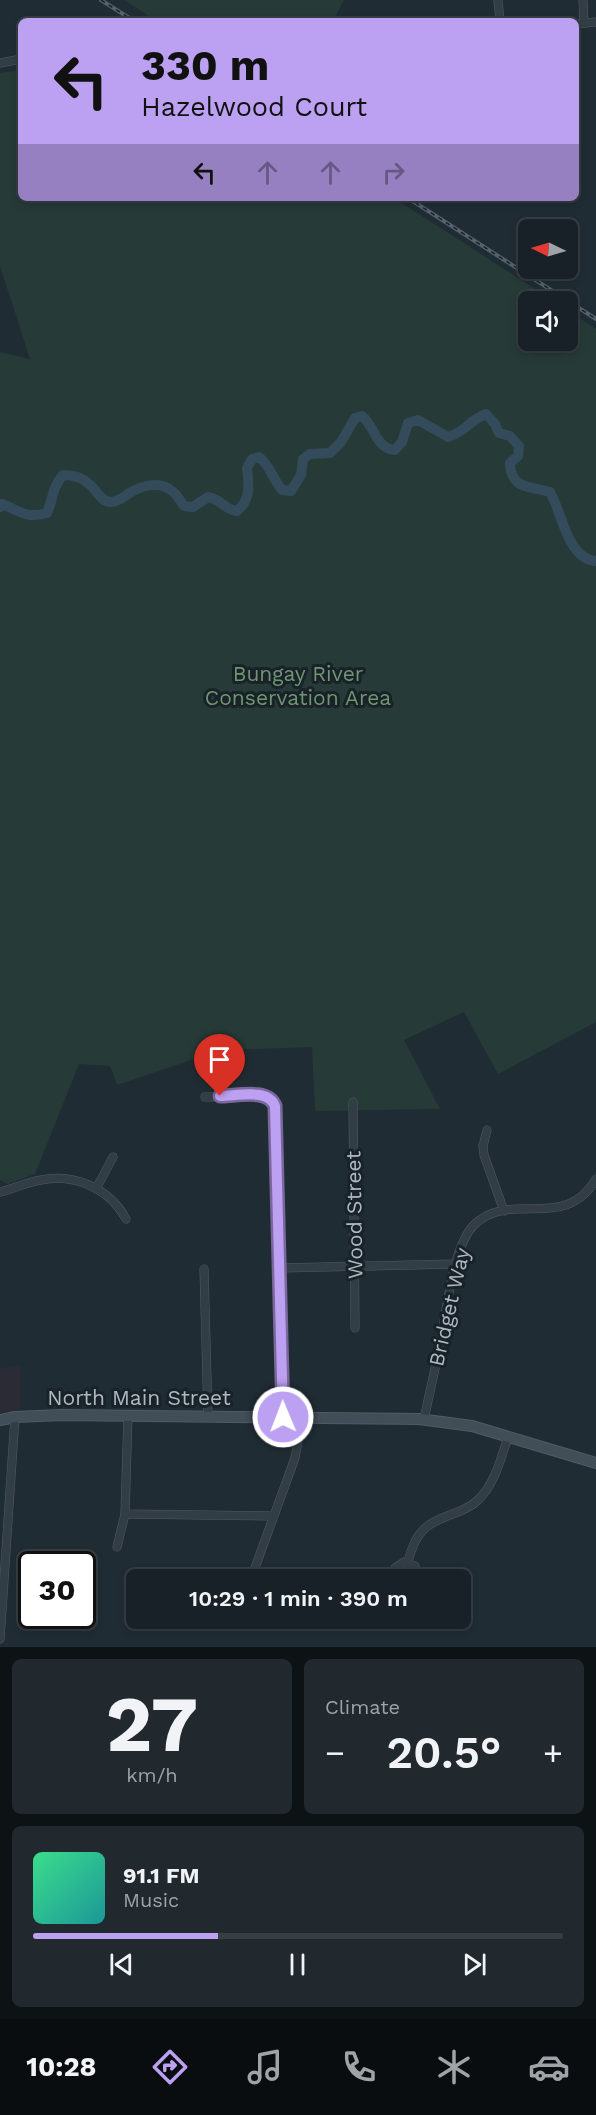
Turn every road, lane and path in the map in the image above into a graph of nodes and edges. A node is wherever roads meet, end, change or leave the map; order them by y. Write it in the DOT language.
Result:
graph roads {
  1 [pos="498,0"];
  2 [pos="583,0"];
  3 [pos="500,18"];
  4 [pos="596,22"];
  5 [pos="580,23"];
  6 [pos="18,60"];
  7 [pos="0,63"];
  8 [pos="205,1096"];
  9 [pos="353,1102"];
  10 [pos="487,1130"];
  11 [pos="113,1157"];
  12 [pos="596,1179"];
  13 [pos="96,1189"];
  14 [pos="0,1192"];
  15 [pos="504,1211"];
  16 [pos="126,1219"];
  17 [pos="456,1264"];
  18 [pos="355,1267"];
  19 [pos="280,1268"];
  20 [pos="204,1269"];
  21 [pos="355,1328"];
  22 [pos="129,1415"];
  23 [pos="15,1417"];
  24 [pos="208,1417"];
  25 [pos="283,1417"];
  26 [pos="302,1418"];
  27 [pos="424,1419"];
  28 [pos="0,1420"];
  29 [pos="508,1437"];
  30 [pos="596,1463"];
  31 [pos="125,1514"];
  32 [pos="274,1516"];
  33 [pos="117,1547"];
  34 [pos="408,1562"];
  35 [pos="255,1569"];
  36 [pos="395,1569"];
  37 [pos="417,1569"];
  38 [pos="0,1640"];
  1 -- 3 [label="street"];
  2 -- 5 [label="street"];
  4 -- 5 [label="street"];
  6 -- 7 [label="street"];
  8 -- 19 [label="street"];
  9 -- 18 [label="street, Wood Street"];
  10 -- 15 [label="street"];
  11 -- 13 [label="street"];
  12 -- 15 [label="street, Bridget Way"];
  13 -- 14 [label="street"];
  13 -- 16 [label="street"];
  15 -- 17 [label="street, Bridget Way"];
  17 -- 18 [label="street"];
  17 -- 27 [label="street, Bridget Way"];
  18 -- 19 [label="street"];
  18 -- 21 [label="street, Wood Street"];
  19 -- 25 [label="street"];
  20 -- 24 [label="street"];
  22 -- 23 [label="main road, North Main Street"];
  22 -- 24 [label="main road, North Main Street"];
  22 -- 31 [label="street"];
  23 -- 28 [label="main road, North Main Street"];
  23 -- 38 [label="street"];
  24 -- 25 [label="main road, North Main Street"];
  25 -- 26 [label="main road, North Main Street"];
  26 -- 27 [label="main road, North Main Street"];
  26 -- 32 [label="street"];
  27 -- 29 [label="main road, North Main Street"];
  29 -- 30 [label="main road, North Main Street"];
  29 -- 34 [label="street"];
  31 -- 32 [label="street"];
  31 -- 33 [label="street"];
  32 -- 35 [label="street"];
  34 -- 36 [label="street"];
  34 -- 37 [label="street"];
}
